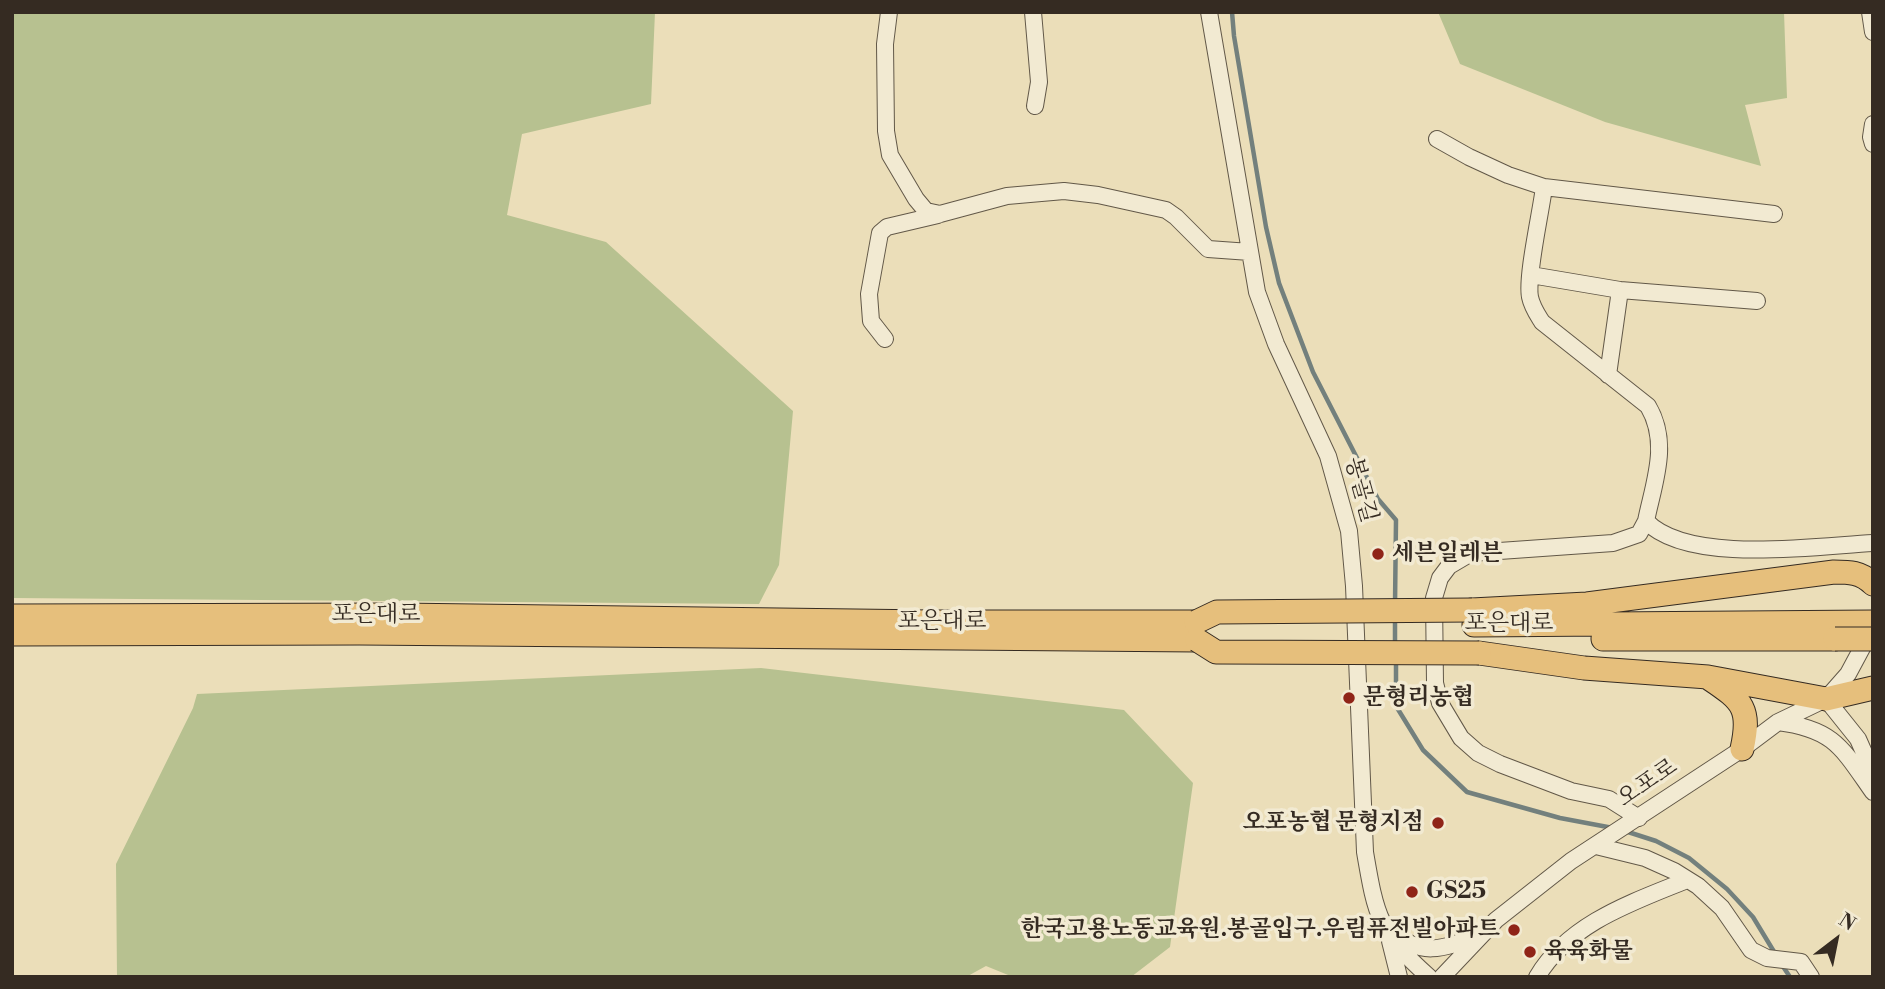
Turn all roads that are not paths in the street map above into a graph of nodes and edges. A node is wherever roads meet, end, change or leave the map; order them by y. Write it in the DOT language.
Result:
graph roads {
  1 [pos="888,12"];
  2 [pos="1033,12"];
  3 [pos="1209,12"];
  4 [pos="1870,12"];
  5 [pos="1873,32"];
  6 [pos="1035,106"];
  7 [pos="1873,124"];
  8 [pos="1437,139"];
  9 [pos="1873,144"];
  10 [pos="1545,187"];
  11 [pos="940,214"];
  12 [pos="1774,214"];
  13 [pos="1250,252"];
  14 [pos="1531,275"];
  15 [pos="1620,290"];
  16 [pos="1757,301"];
  17 [pos="885,339"];
  18 [pos="1608,375"];
  19 [pos="1646,521"];
  20 [pos="1873,543"];
  21 [pos="1839,545"];
  22 [pos="1862,570"];
  23 [pos="1873,584"];
  24 [pos="12,616"];
  25 [pos="1873,622"];
  26 [pos="1873,628"];
  27 [pos="1197,631"];
  28 [pos="1841,631"];
  29 [pos="1476,632"];
  30 [pos="12,634"];
  31 [pos="1873,639"];
  32 [pos="1708,677"];
  33 [pos="1873,688"];
  34 [pos="1826,698"];
  35 [pos="1777,722"];
  36 [pos="1742,749"];
  37 [pos="1873,773"];
  38 [pos="1873,792"];
  39 [pos="1635,821"];
  40 [pos="1603,841"];
  41 [pos="1687,880"];
  42 [pos="1385,928"];
  43 [pos="1482,934"];
  44 [pos="1399,977"];
  45 [pos="1429,977"];
  46 [pos="1441,977"];
  47 [pos="1537,977"];
  48 [pos="1811,977"];
  1 -- 11 [label="street"];
  2 -- 6 [label="street"];
  3 -- 13 [label="street, 봉골길"];
  4 -- 5 [label="street"];
  7 -- 9 [label="street"];
  8 -- 10 [label="street"];
  10 -- 12 [label="street"];
  10 -- 14 [label="street"];
  11 -- 13 [label="street"];
  11 -- 17 [label="street"];
  13 -- 42 [label="street, 봉골길"];
  14 -- 15 [label="street"];
  14 -- 18 [label="street"];
  15 -- 16 [label="street"];
  15 -- 18 [label="street"];
  18 -- 19 [label="street"];
  19 -- 21 [label="street"];
  19 -- 39 [label="street"];
  20 -- 21 [label="street"];
  21 -- 22 [label="street"];
  22 -- 23 [label="highway"];
  22 -- 29 [label="highway"];
  24 -- 27 [label="highway, 포은대로"];
  25 -- 28 [label="highway, 포은대로"];
  26 -- 34 [label="street, 오포로"];
  27 -- 29 [label="highway, bridge"];
  27 -- 29 [label="highway, bridge"];
  27 -- 30 [label="highway, 포은대로"];
  28 -- 29 [label="highway, 포은대로"];
  28 -- 31 [label="highway, bridge"];
  29 -- 32 [label="highway"];
  32 -- 34 [label="highway"];
  32 -- 36 [label="highway"];
  33 -- 34 [label="highway"];
  34 -- 35 [label="street, 오포로"];
  34 -- 37 [label="street"];
  35 -- 36 [label="street, 오포로"];
  35 -- 38 [label="street"];
  36 -- 39 [label="street, 오포로"];
  39 -- 40 [label="street, 오포로"];
  40 -- 41 [label="street"];
  40 -- 43 [label="street, 오포로"];
  41 -- 47 [label="street"];
  41 -- 48 [label="street"];
  42 -- 43 [label="street"];
  42 -- 44 [label="street"];
  42 -- 45 [label="street, 봉골길"];
  43 -- 46 [label="street, 오포로"];
}
